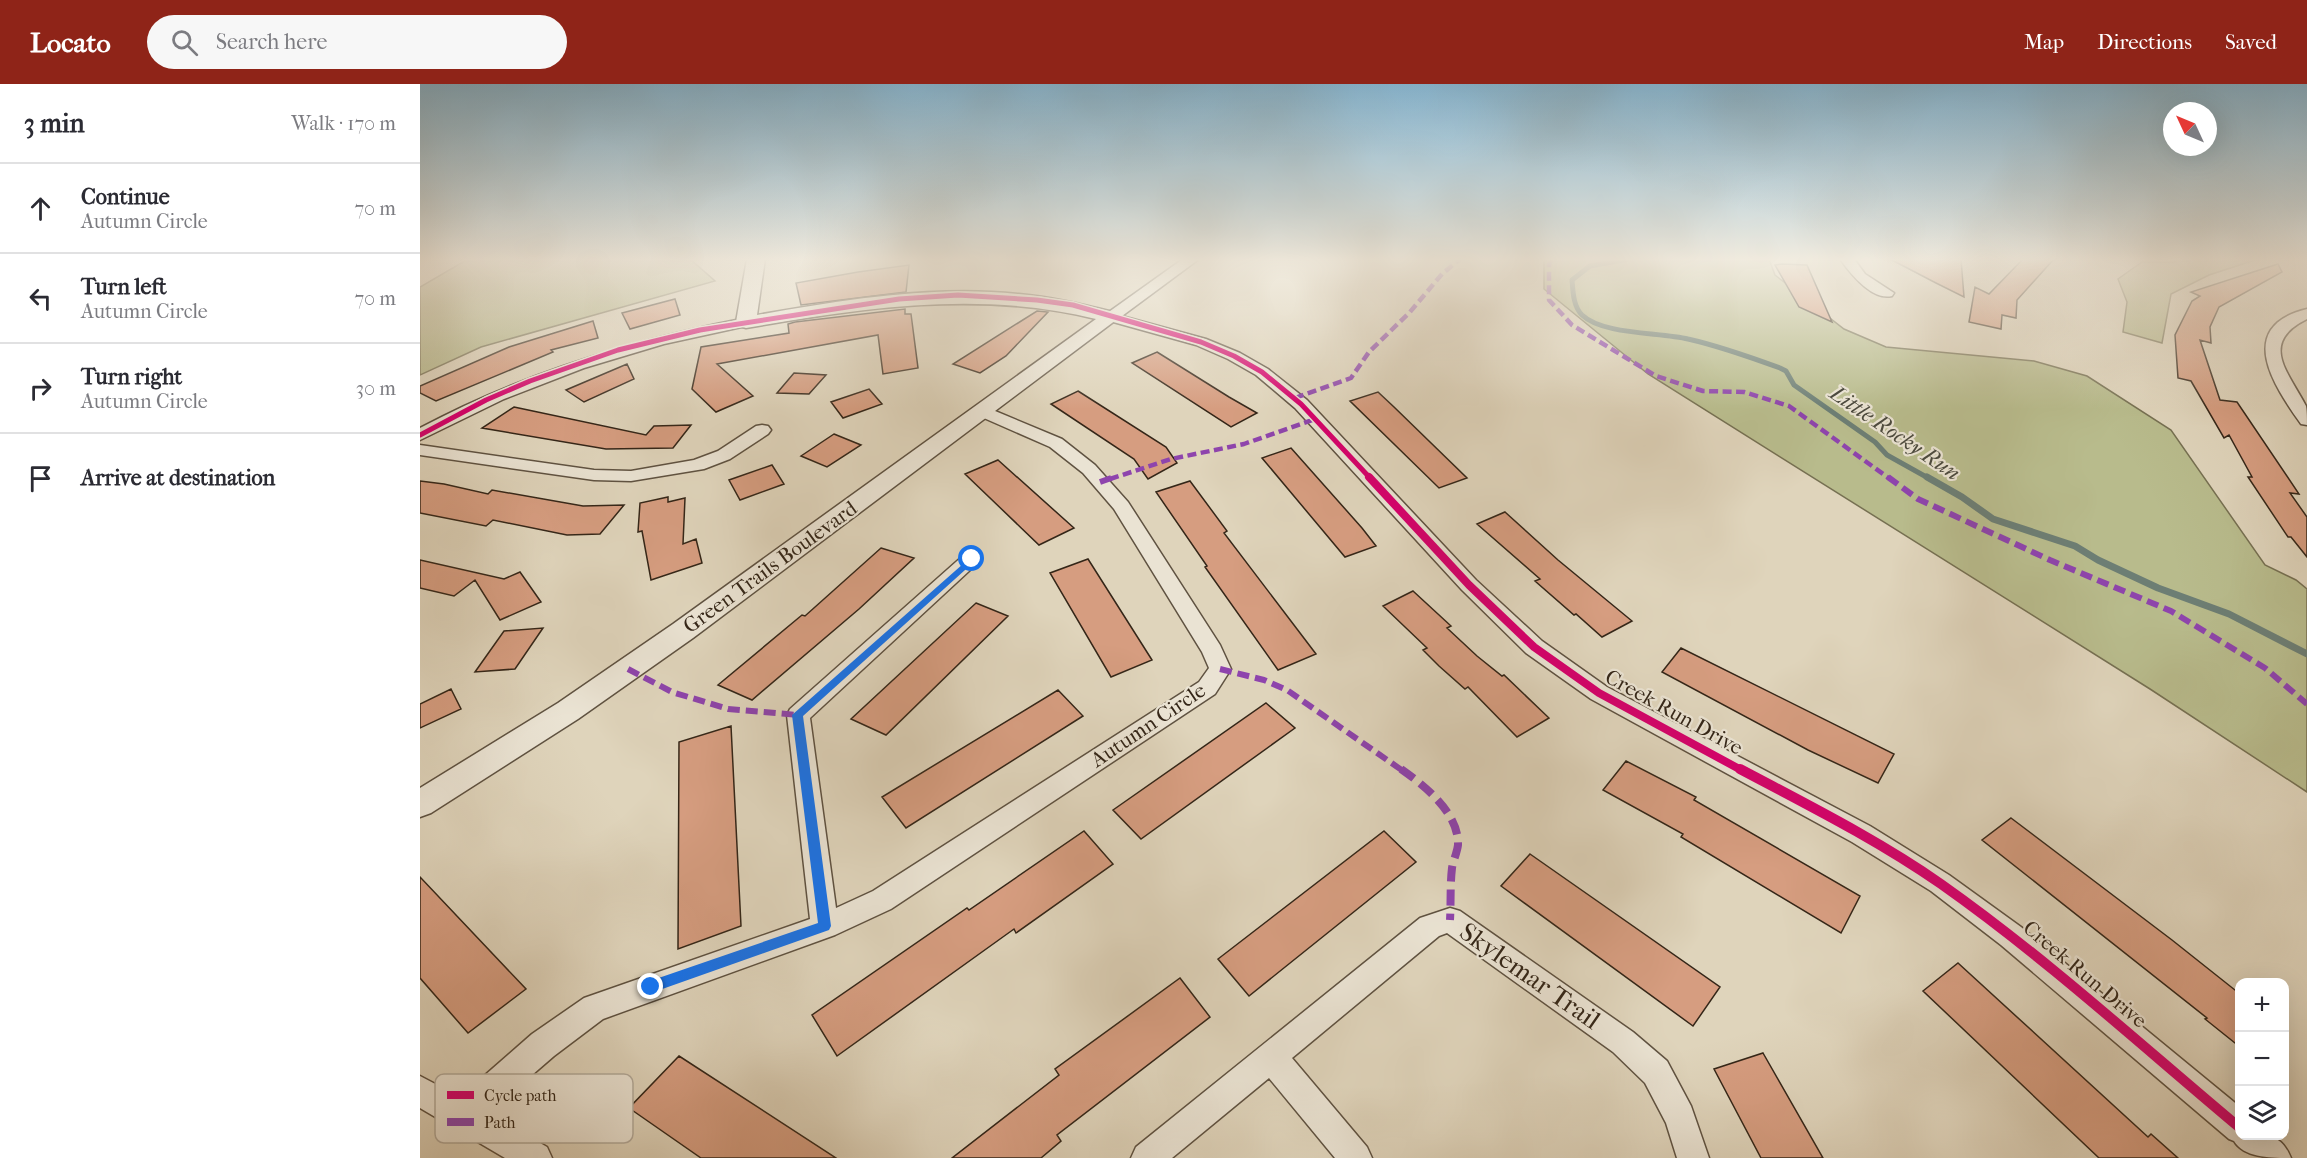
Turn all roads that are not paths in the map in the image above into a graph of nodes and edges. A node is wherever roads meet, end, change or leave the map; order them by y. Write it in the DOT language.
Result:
graph roads {
  1 [pos="748,309"];
  2 [pos="828,309"];
  3 [pos="1086,309"];
  4 [pos="1122,309"];
  5 [pos="2307,313"];
  6 [pos="1111,317"];
  7 [pos="746,322"];
  8 [pos="982,411"];
  9 [pos="2307,420"];
  10 [pos="762,430"];
  11 [pos="420,435"];
  12 [pos="420,450"];
  13 [pos="972,559"];
  14 [pos="420,804"];
  15 [pos="825,926"];
  16 [pos="1271,1057"];
  17 [pos="509,1074"];
  18 [pos="420,1091"];
  19 [pos="435,1099"];
  20 [pos="2235,1124"];
  21 [pos="2253,1140"];
  22 [pos="511,1143"];
  23 [pos="536,1158"];
  24 [pos="1147,1158"];
  25 [pos="1356,1158"];
  26 [pos="1693,1158"];
  27 [pos="2275,1158"];
  1 -- 7 [label="street"];
  2 -- 7 [label="street"];
  3 -- 6 [label="street"];
  4 -- 6 [label="street"];
  5 -- 9 [label="street"];
  6 -- 8 [label="street, Green Trails Boulevard"];
  6 -- 20 [label="street, Creek Run Drive"];
  7 -- 11 [label="street"];
  8 -- 14 [label="street, Green Trails Boulevard"];
  8 -- 15 [label="street, Autumn Circle"];
  10 -- 12 [label="street"];
  13 -- 15 [label="street"];
  15 -- 17 [label="street, Autumn Circle"];
  16 -- 24 [label="street, Skylemar Trail"];
  16 -- 25 [label="street"];
  16 -- 26 [label="street, Skylemar Trail"];
  18 -- 19 [label="street"];
  21 -- 27 [label="street"];
  22 -- 23 [label="street"];
}
